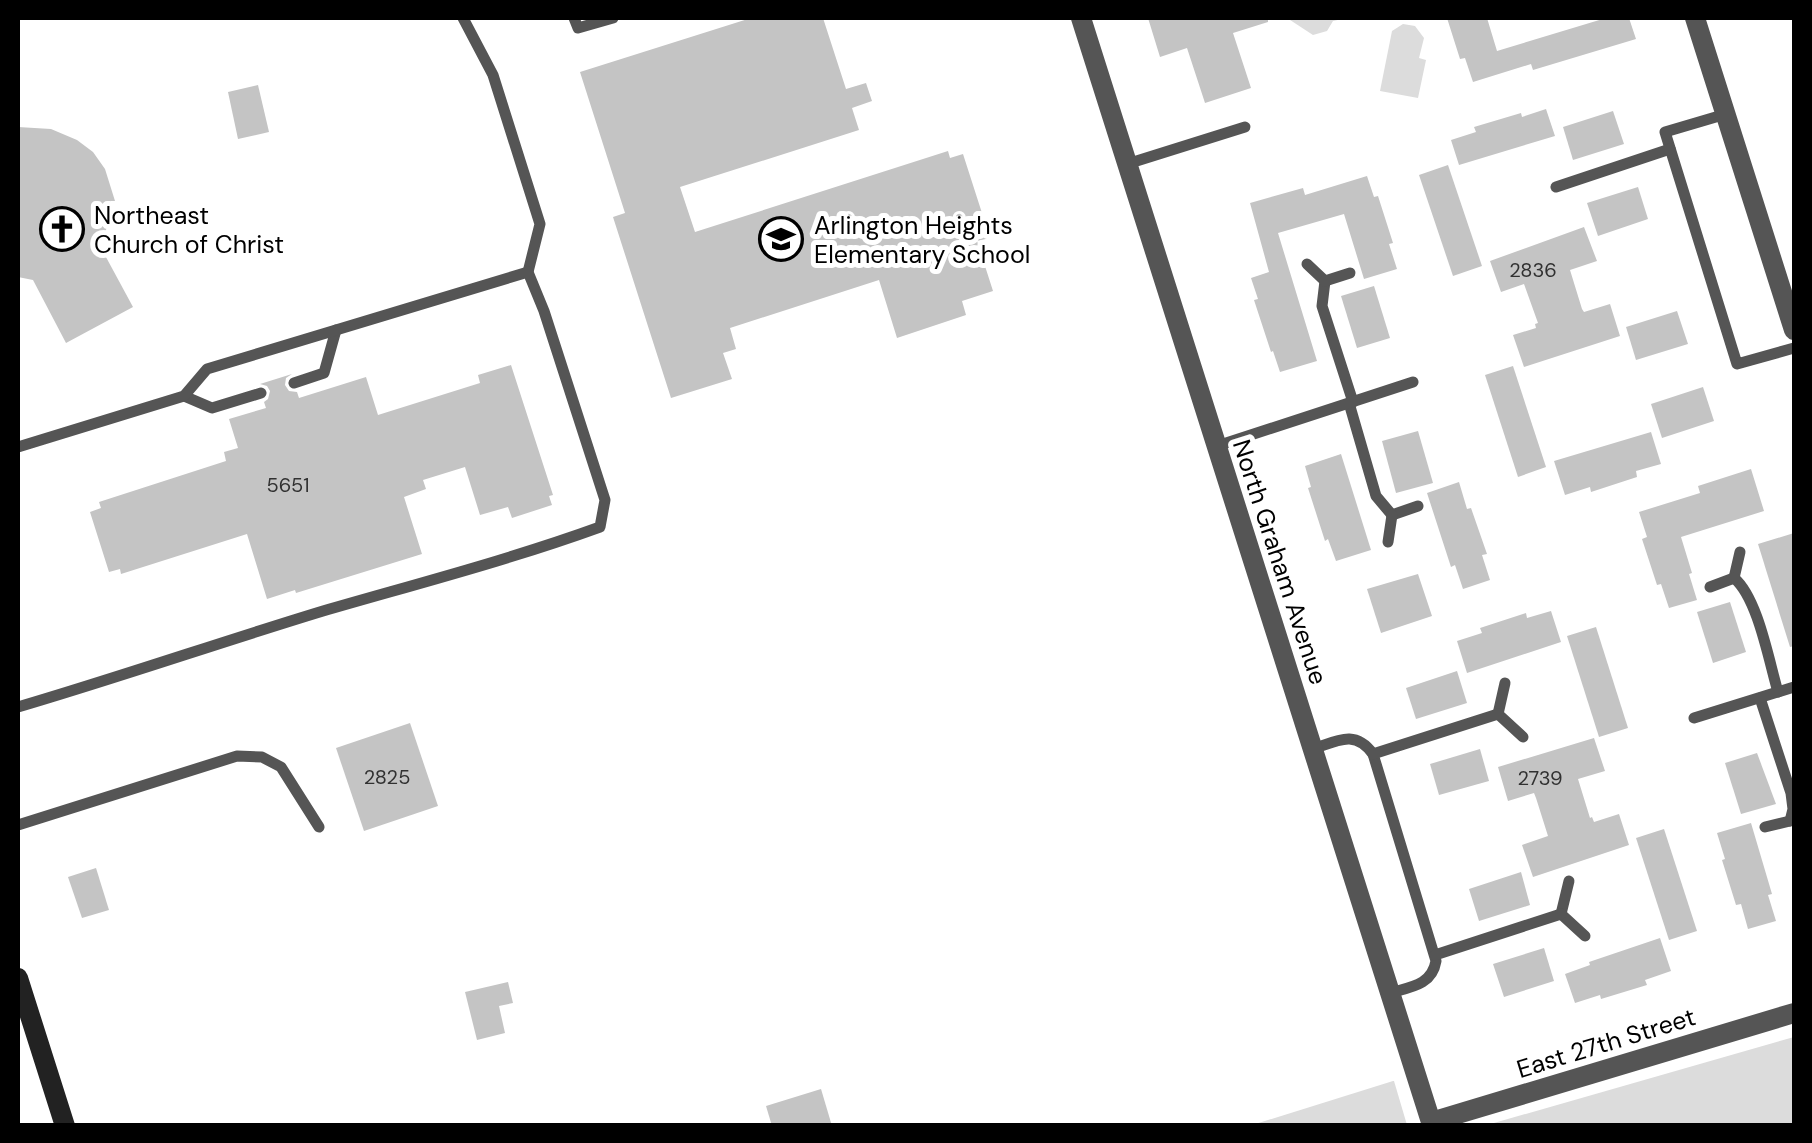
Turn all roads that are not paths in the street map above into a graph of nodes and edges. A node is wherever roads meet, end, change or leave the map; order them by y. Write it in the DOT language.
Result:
graph roads {
  1 [pos="463,18"];
  2 [pos="574,18"];
  3 [pos="612,18"];
  4 [pos="1081,18"];
  5 [pos="1695,18"];
  6 [pos="1726,114"];
  7 [pos="1246,127"];
  8 [pos="1670,149"];
  9 [pos="1127,164"];
  10 [pos="1556,187"];
  11 [pos="1307,264"];
  12 [pos="528,272"];
  13 [pos="1350,273"];
  14 [pos="1324,282"];
  15 [pos="336,330"];
  16 [pos="1794,330"];
  17 [pos="1794,348"];
  18 [pos="294,382"];
  19 [pos="1413,382"];
  20 [pos="261,393"];
  21 [pos="184,396"];
  22 [pos="1351,403"];
  23 [pos="1217,446"];
  24 [pos="18,447"];
  25 [pos="1418,506"];
  26 [pos="1392,515"];
  27 [pos="1388,542"];
  28 [pos="1740,552"];
  29 [pos="1734,578"];
  30 [pos="1710,587"];
  31 [pos="1505,683"];
  32 [pos="1794,687"];
  33 [pos="1778,692"];
  34 [pos="1760,698"];
  35 [pos="18,707"];
  36 [pos="1498,714"];
  37 [pos="1694,718"];
  38 [pos="1523,736"];
  39 [pos="1313,749"];
  40 [pos="1373,754"];
  41 [pos="1792,823"];
  42 [pos="18,825"];
  43 [pos="319,827"];
  44 [pos="1765,827"];
  45 [pos="1569,882"];
  46 [pos="1561,914"];
  47 [pos="1585,936"];
  48 [pos="1435,955"];
  49 [pos="18,978"];
  50 [pos="1390,993"];
  51 [pos="1794,1012"];
  52 [pos="1431,1122"];
  53 [pos="65,1126"];
  1 -- 12 [label="lane"];
  2 -- 3 [label="lane"];
  4 -- 9 [label="street, North Graham Avenue"];
  5 -- 6 [label="street"];
  6 -- 8 [label="lane"];
  6 -- 16 [label="street"];
  7 -- 9 [label="lane"];
  8 -- 10 [label="lane"];
  8 -- 17 [label="lane"];
  9 -- 23 [label="street, North Graham Avenue"];
  11 -- 14 [label="lane"];
  12 -- 15 [label="lane"];
  12 -- 35 [label="lane"];
  13 -- 14 [label="lane"];
  14 -- 22 [label="lane"];
  15 -- 18 [label="lane"];
  15 -- 21 [label="lane"];
  19 -- 22 [label="lane"];
  20 -- 21 [label="lane"];
  21 -- 24 [label="lane"];
  22 -- 23 [label="lane"];
  22 -- 26 [label="lane"];
  23 -- 39 [label="street, North Graham Avenue"];
  25 -- 26 [label="lane"];
  26 -- 27 [label="lane"];
  28 -- 29 [label="lane"];
  29 -- 30 [label="lane"];
  29 -- 33 [label="lane"];
  31 -- 36 [label="lane"];
  32 -- 33 [label="lane"];
  33 -- 34 [label="lane"];
  34 -- 37 [label="lane"];
  34 -- 41 [label="lane"];
  36 -- 38 [label="lane"];
  36 -- 40 [label="lane"];
  39 -- 40 [label="lane"];
  39 -- 50 [label="street, North Graham Avenue"];
  40 -- 48 [label="lane"];
  41 -- 44 [label="lane"];
  42 -- 43 [label="lane"];
  45 -- 46 [label="lane"];
  46 -- 47 [label="lane"];
  46 -- 48 [label="lane"];
  48 -- 50 [label="lane"];
  49 -- 53 [label="street"];
  50 -- 52 [label="street, North Graham Avenue"];
  51 -- 52 [label="street, East 27th Street"];
}
